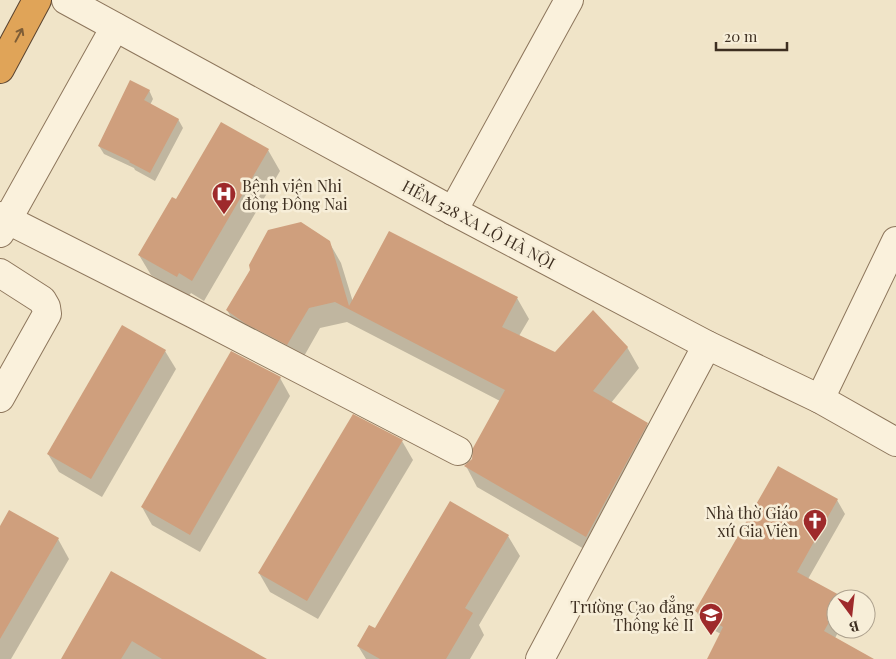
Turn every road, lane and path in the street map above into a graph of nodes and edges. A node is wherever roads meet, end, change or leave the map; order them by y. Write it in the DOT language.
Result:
graph roads {
  1 [pos="37,0"];
  2 [pos="66,0"];
  3 [pos="569,0"];
  4 [pos="115,27"];
  5 [pos="0,69"];
  6 [pos="453,211"];
  7 [pos="2,223"];
  8 [pos="896,241"];
  9 [pos="0,273"];
  10 [pos="706,345"];
  11 [pos="0,398"];
  12 [pos="820,399"];
  13 [pos="896,442"];
  14 [pos="458,451"];
  15 [pos="540,659"];
  5 -- 1 [label="highway, one-way"];
  2 -- 4 [label="street, HẺM 528 XA LỘ HÀ NỘI"];
  3 -- 6 [label="street"];
  4 -- 6 [label="street, HẺM 528 XA LỘ HÀ NỘI"];
  4 -- 7 [label="street"];
  6 -- 10 [label="street, HẺM 528 XA LỘ HÀ NỘI"];
  7 -- 14 [label="street"];
  8 -- 12 [label="street"];
  9 -- 11 [label="street"];
  10 -- 12 [label="street, HẺM 528 XA LỘ HÀ NỘI"];
  10 -- 15 [label="street"];
  12 -- 13 [label="street, HẺM 528 XA LỘ HÀ NỘI"];
}
